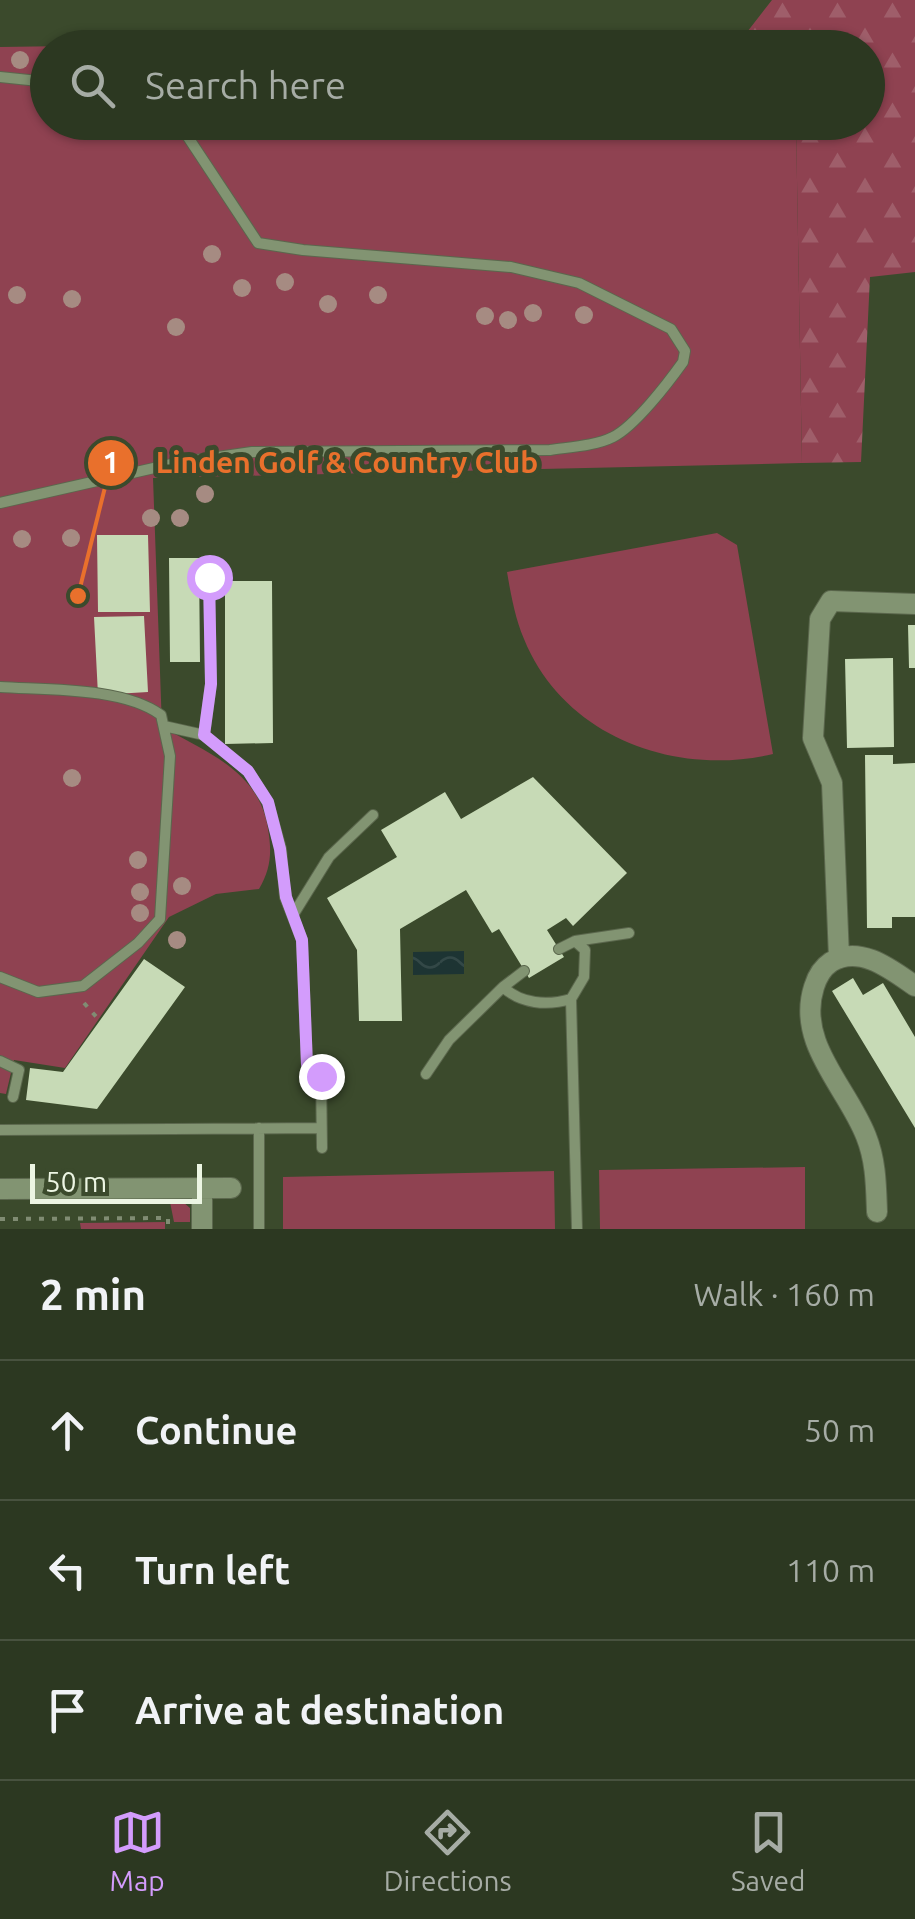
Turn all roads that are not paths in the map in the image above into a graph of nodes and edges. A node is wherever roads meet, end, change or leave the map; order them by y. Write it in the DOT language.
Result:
graph roads {
  1 [pos="0,77"];
  2 [pos="30,80"];
  3 [pos="190,140"];
  4 [pos="0,503"];
  5 [pos="209,577"];
  6 [pos="915,604"];
  7 [pos="0,687"];
  8 [pos="164,726"];
  9 [pos="204,735"];
  10 [pos="373,815"];
  11 [pos="293,916"];
  12 [pos="629,933"];
  13 [pos="575,941"];
  14 [pos="559,949"];
  15 [pos="839,958"];
  16 [pos="524,971"];
  17 [pos="0,978"];
  18 [pos="915,986"];
  19 [pos="503,987"];
  20 [pos="571,999"];
  21 [pos="0,1061"];
  22 [pos="426,1074"];
  23 [pos="13,1098"];
  24 [pos="258,1128"];
  25 [pos="321,1128"];
  26 [pos="0,1130"];
  27 [pos="322,1148"];
  28 [pos="202,1188"];
  29 [pos="231,1188"];
  30 [pos="0,1189"];
  31 [pos="877,1212"];
  32 [pos="202,1229"];
  33 [pos="260,1229"];
  34 [pos="577,1229"];
  1 -- 2 [label="lane"];
  3 -- 4 [label="lane"];
  5 -- 9 [label="lane"];
  6 -- 15 [label="street"];
  7 -- 8 [label="lane"];
  8 -- 9 [label="lane"];
  8 -- 17 [label="lane"];
  9 -- 11 [label="lane"];
  10 -- 11 [label="lane"];
  11 -- 25 [label="lane"];
  12 -- 13 [label="lane"];
  13 -- 14 [label="lane"];
  13 -- 20 [label="lane"];
  15 -- 18 [label="street"];
  15 -- 31 [label="street"];
  16 -- 19 [label="lane"];
  19 -- 20 [label="lane"];
  19 -- 22 [label="lane"];
  20 -- 34 [label="lane"];
  21 -- 23 [label="lane"];
  24 -- 25 [label="lane"];
  24 -- 26 [label="lane"];
  24 -- 33 [label="lane"];
  25 -- 27 [label="lane"];
  28 -- 29 [label="street"];
  28 -- 30 [label="street"];
  28 -- 32 [label="street"];
}
